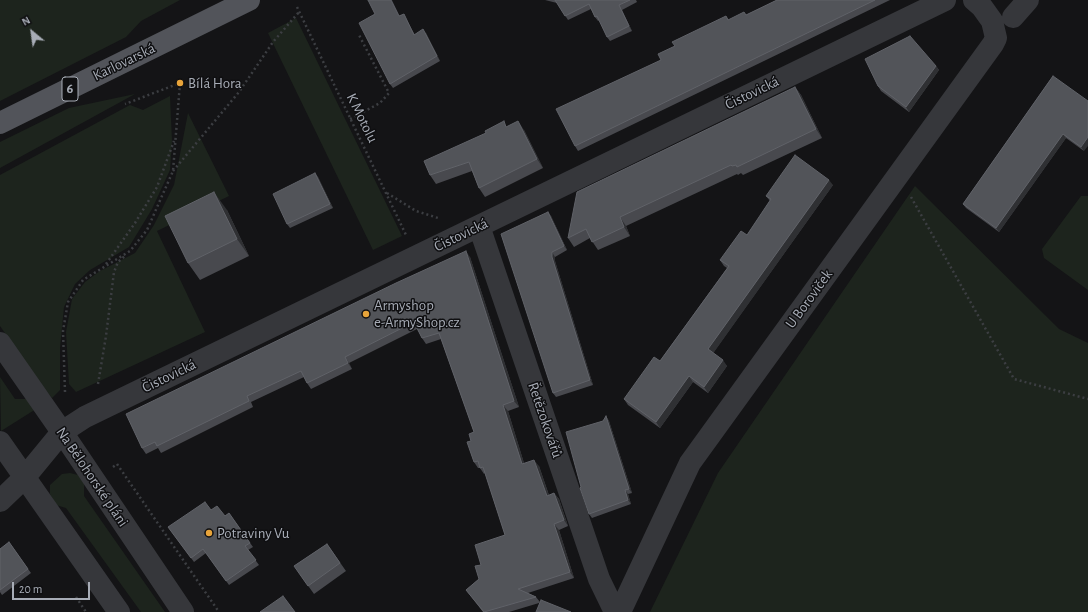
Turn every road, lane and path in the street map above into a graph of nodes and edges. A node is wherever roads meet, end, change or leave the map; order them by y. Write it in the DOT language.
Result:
graph roads {
  1 [pos="249,0"];
  2 [pos="945,0"];
  3 [pos="974,0"];
  4 [pos="1028,0"];
  5 [pos="297,7"];
  6 [pos="299,12"];
  7 [pos="1014,17"];
  8 [pos="359,35"];
  9 [pos="125,104"];
  10 [pos="350,119"];
  11 [pos="0,123"];
  12 [pos="176,137"];
  13 [pos="173,171"];
  14 [pos="899,175"];
  15 [pos="386,193"];
  16 [pos="445,221"];
  17 [pos="479,226"];
  18 [pos="407,238"];
  19 [pos="130,251"];
  20 [pos="104,266"];
  21 [pos="0,343"];
  22 [pos="97,389"];
  23 [pos="65,392"];
  24 [pos="1088,399"];
  25 [pos="62,432"];
  26 [pos="0,442"];
  27 [pos="25,477"];
  28 [pos="94,480"];
  29 [pos="0,501"];
  30 [pos="73,592"];
  31 [pos="86,612"];
  32 [pos="119,612"];
  33 [pos="182,612"];
  34 [pos="219,612"];
  35 [pos="615,612"];
  36 [pos="620,612"];
  1 -- 11 [label="main road, Karlovarská / 6"];
  2 -- 17 [label="street, Čistovická"];
  3 -- 14 [label="street, U Boroviček"];
  4 -- 7 [label="street"];
  5 -- 6 [label="path, K Motolu"];
  6 -- 10 [label="path, K Motolu"];
  6 -- 13 [label="path"];
  8 -- 10 [label="path"];
  9 -- 12 [label="path"];
  10 -- 15 [label="path, K Motolu"];
  12 -- 13 [label="path"];
  12 -- 20 [label="path"];
  13 -- 19 [label="path"];
  14 -- 24 [label="path"];
  14 -- 36 [label="street, U Boroviček"];
  15 -- 16 [label="path"];
  15 -- 18 [label="path, K Motolu"];
  17 -- 25 [label="street, Čistovická"];
  17 -- 35 [label="street, Řetězokovářů"];
  19 -- 20 [label="path"];
  19 -- 22 [label="path"];
  20 -- 23 [label="path"];
  21 -- 25 [label="street, Na Bělohorské pláni"];
  25 -- 27 [label="street, Čistovická"];
  25 -- 28 [label="street, Na Bělohorské pláni"];
  26 -- 27 [label="street"];
  27 -- 29 [label="street, Čistovická"];
  27 -- 32 [label="street"];
  28 -- 33 [label="street, Na Bělohorské pláni"];
  28 -- 34 [label="path"];
  30 -- 31 [label="path"];
}
